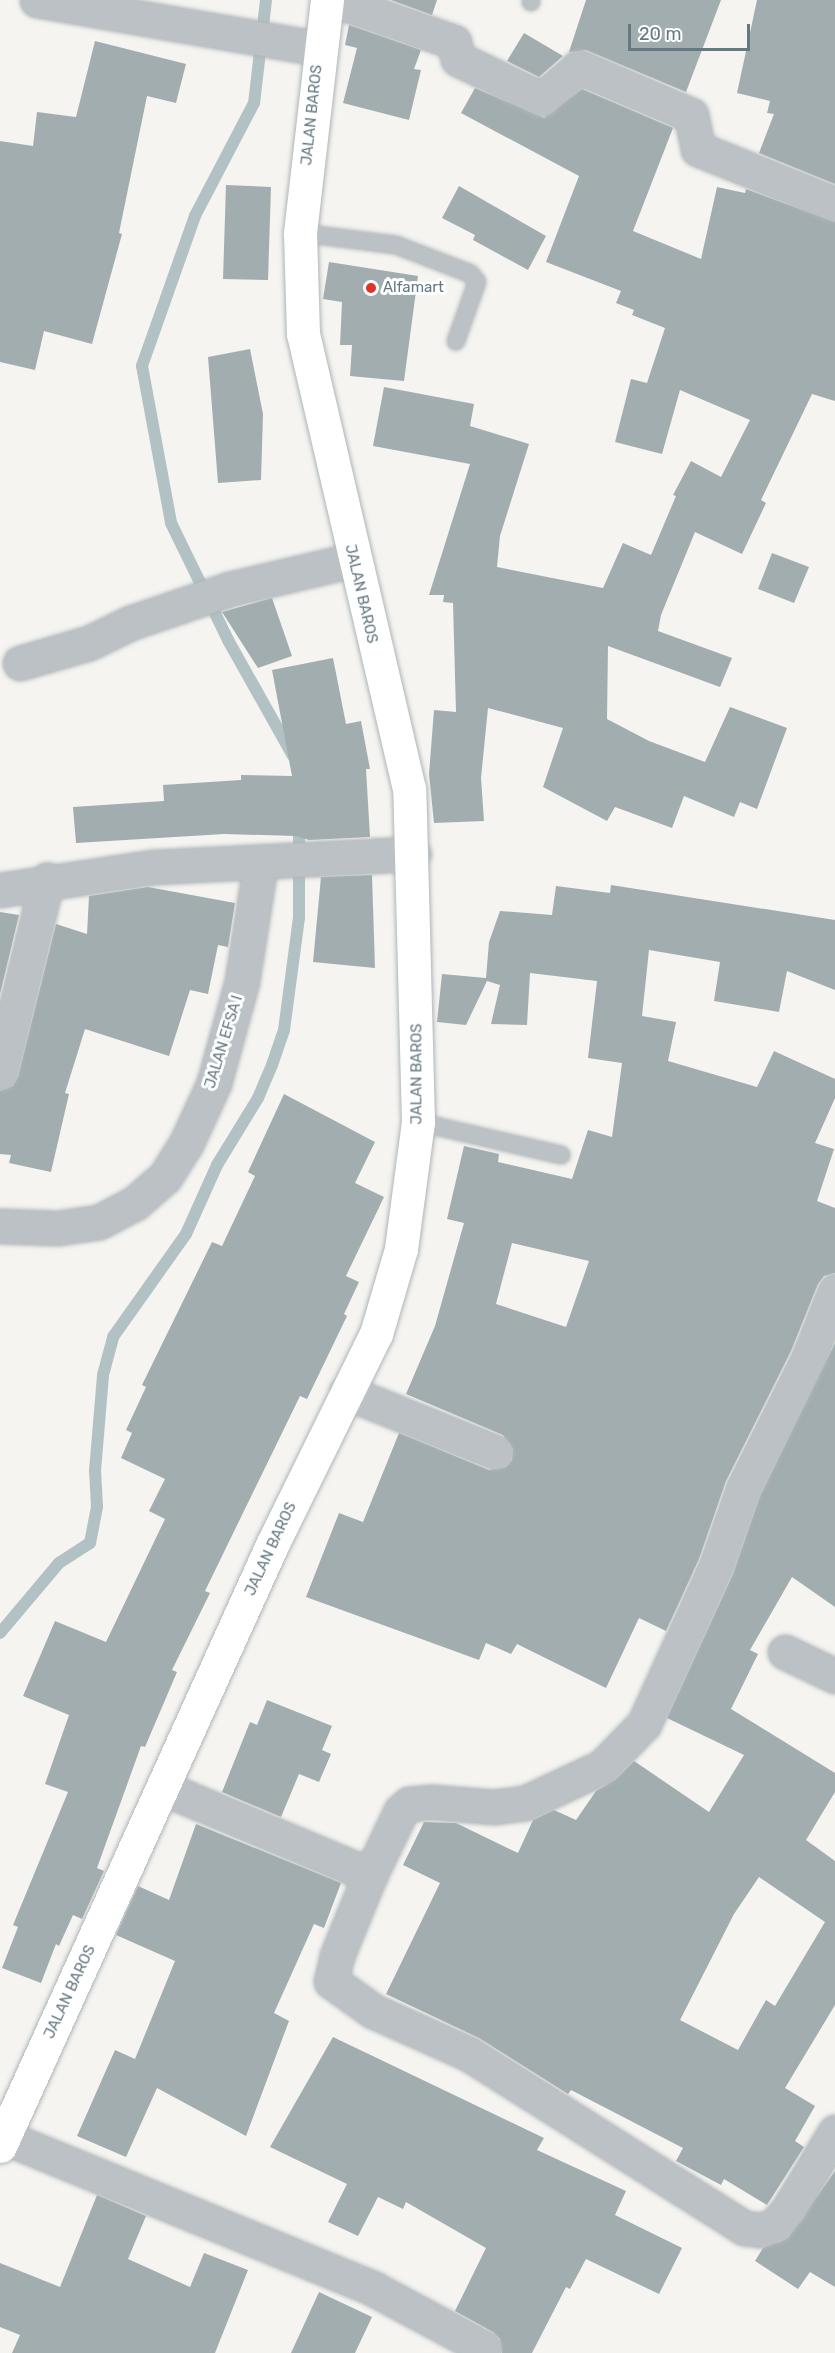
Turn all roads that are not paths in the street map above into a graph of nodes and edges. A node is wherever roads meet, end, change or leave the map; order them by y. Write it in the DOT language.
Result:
graph roads {
  1 [pos="37,0"];
  2 [pos="327,0"];
  3 [pos="334,0"];
  4 [pos="320,49"];
  5 [pos="835,204"];
  6 [pos="300,233"];
  7 [pos="456,340"];
  8 [pos="353,560"];
  9 [pos="20,663"];
  10 [pos="414,854"];
  11 [pos="268,861"];
  12 [pos="47,880"];
  13 [pos="0,890"];
  14 [pos="0,1073"];
  15 [pos="418,1122"];
  16 [pos="561,1155"];
  17 [pos="0,1226"];
  18 [pos="835,1291"];
  19 [pos="346,1392"];
  20 [pos="495,1452"];
  21 [pos="785,1652"];
  22 [pos="835,1676"];
  23 [pos="163,1788"];
  24 [pos="370,1875"];
  25 [pos="835,2132"];
  26 [pos="2,2142"];
  27 [pos="484,2348"];
  1 -- 4 [label="street"];
  2 -- 4 [label="main road, JALAN BAROS"];
  3 -- 5 [label="street"];
  4 -- 6 [label="main road, JALAN BAROS"];
  6 -- 7 [label="lane"];
  6 -- 8 [label="main road, JALAN BAROS"];
  8 -- 9 [label="street"];
  8 -- 10 [label="main road, JALAN BAROS"];
  10 -- 11 [label="street"];
  10 -- 15 [label="main road, JALAN BAROS"];
  11 -- 12 [label="street"];
  11 -- 17 [label="street, JALAN EFSA I"];
  12 -- 13 [label="street"];
  12 -- 14 [label="street"];
  15 -- 16 [label="lane"];
  15 -- 19 [label="main road, JALAN BAROS"];
  18 -- 24 [label="street"];
  19 -- 20 [label="street"];
  19 -- 23 [label="main road, JALAN BAROS"];
  21 -- 22 [label="street"];
  23 -- 24 [label="street"];
  23 -- 26 [label="main road, JALAN BAROS"];
  24 -- 25 [label="street"];
  26 -- 27 [label="street"];
}
